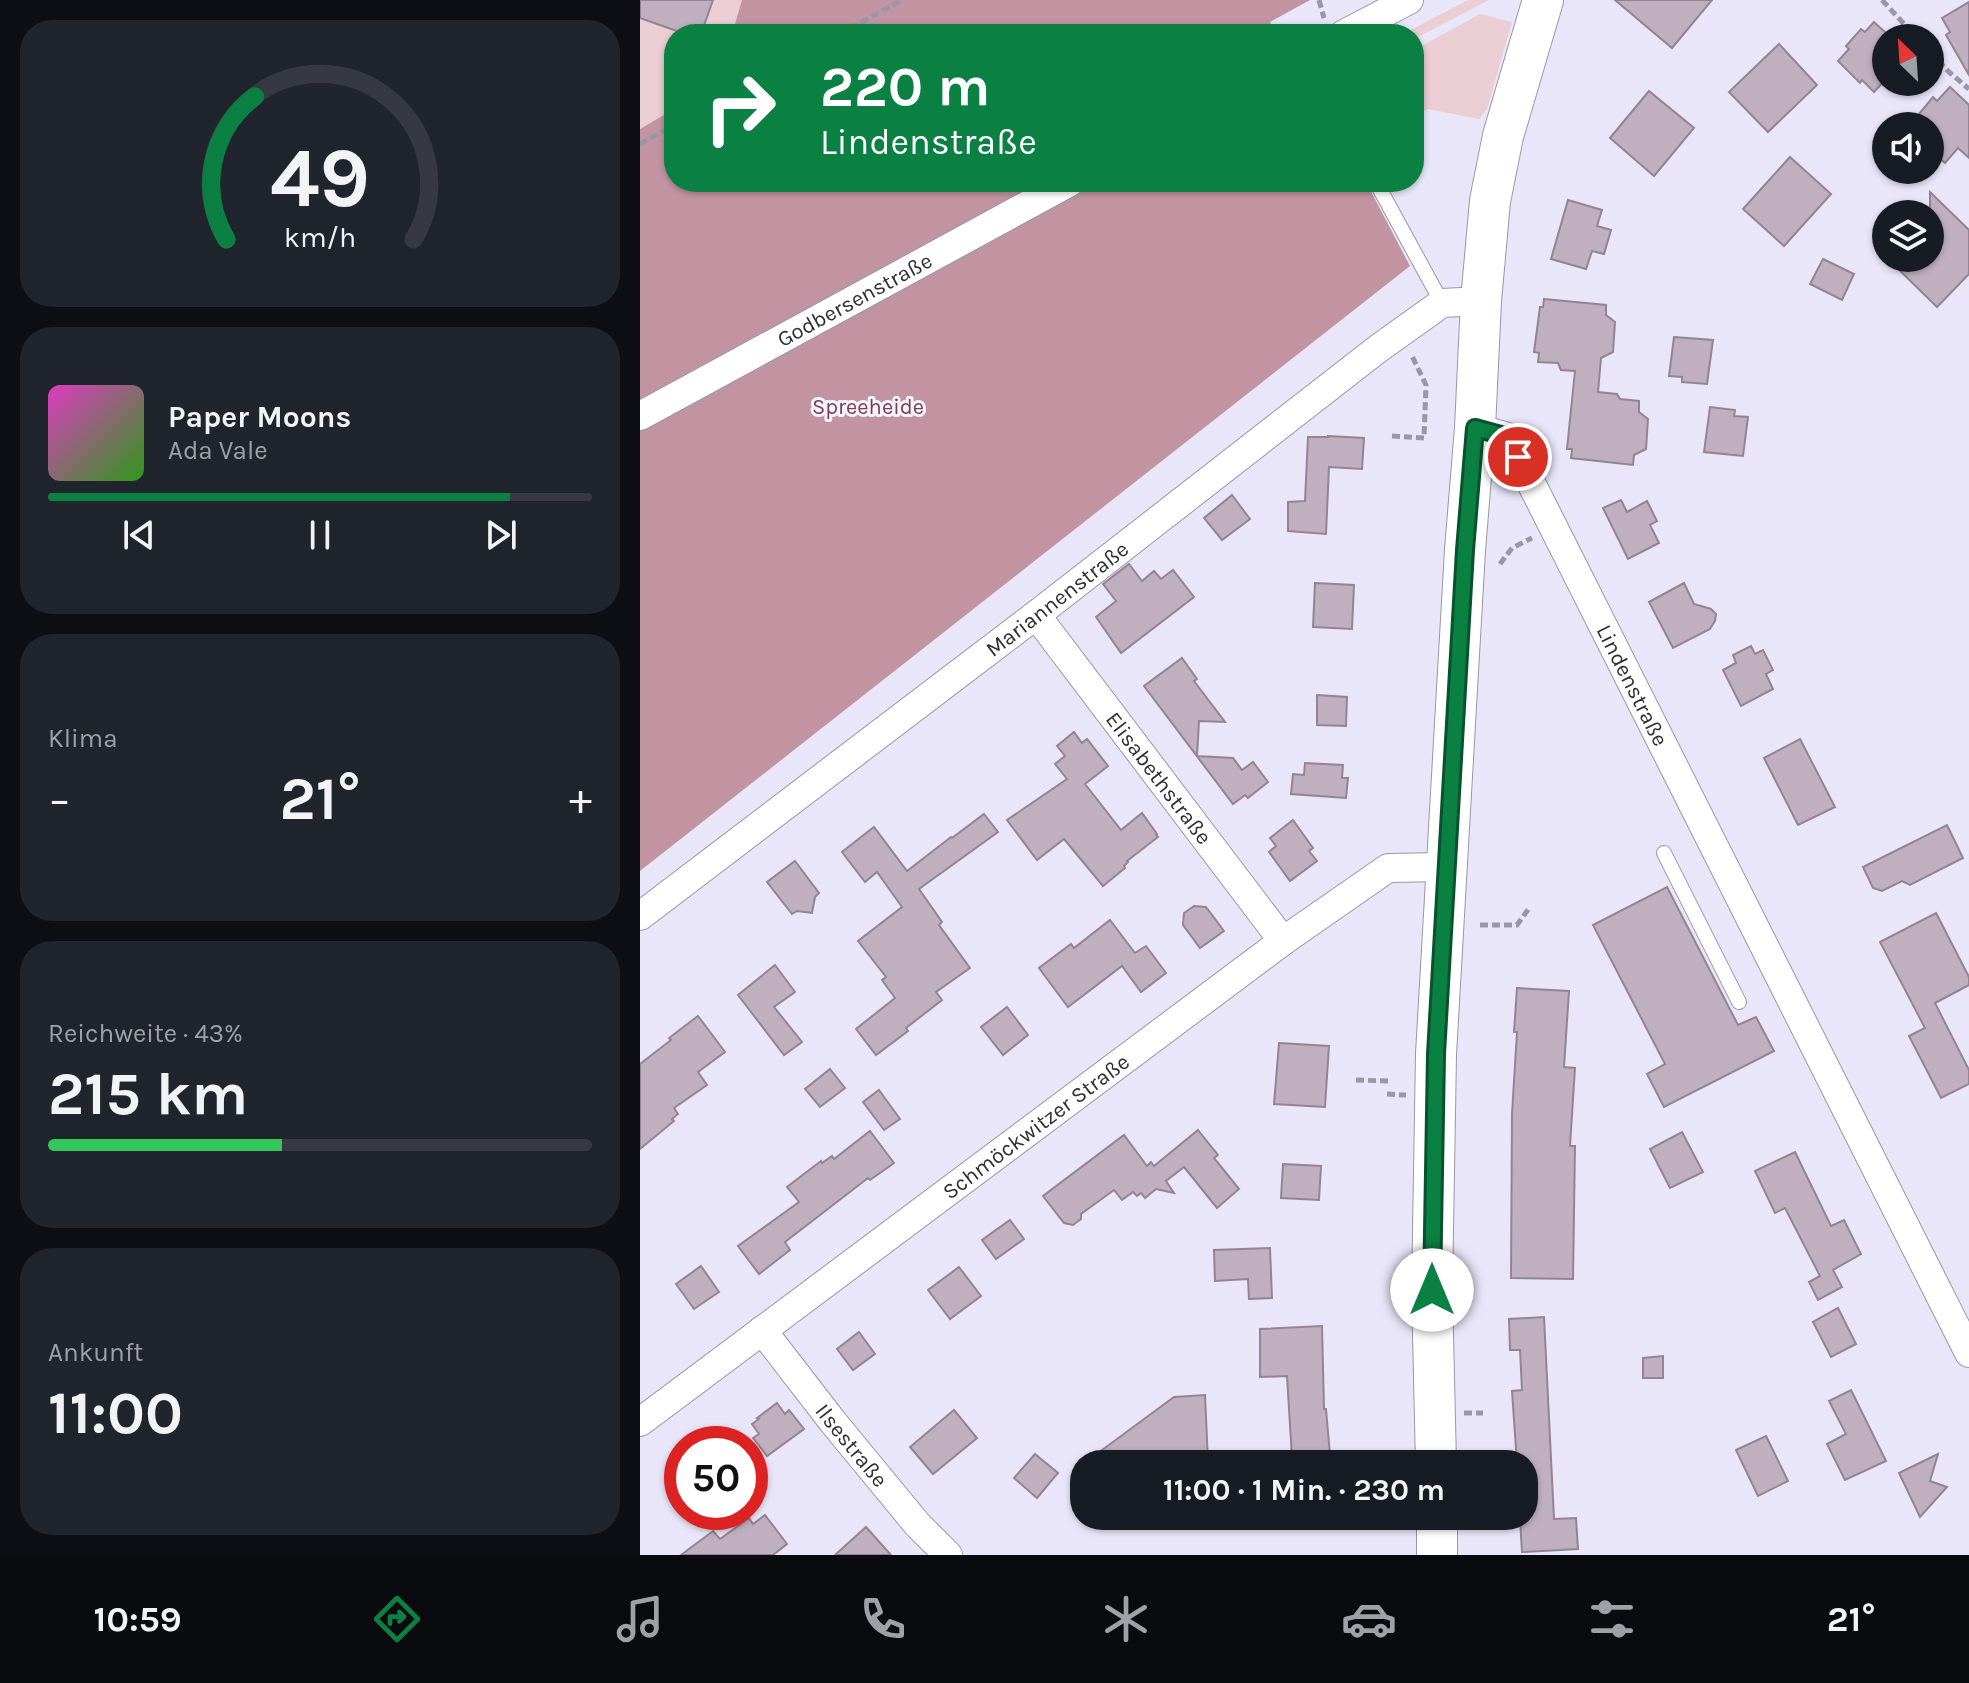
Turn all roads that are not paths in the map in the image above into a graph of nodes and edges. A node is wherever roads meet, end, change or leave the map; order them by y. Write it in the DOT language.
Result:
graph roads {
  1 [pos="1409,0"];
  2 [pos="1543,0"];
  3 [pos="1363,24"];
  4 [pos="1052,192"];
  5 [pos="1383,192"];
  6 [pos="1461,302"];
  7 [pos="640,416"];
  8 [pos="1475,428"];
  9 [pos="1036,615"];
  10 [pos="1664,853"];
  11 [pos="1446,867"];
  12 [pos="640,916"];
  13 [pos="1283,941"];
  14 [pos="1739,1002"];
  15 [pos="762,1330"];
  16 [pos="1969,1353"];
  17 [pos="640,1422"];
  18 [pos="1436,1450"];
  19 [pos="1437,1530"];
  20 [pos="948,1555"];
  21 [pos="1437,1555"];
  1 -- 3 [label="street"];
  2 -- 6 [label="main road"];
  4 -- 7 [label="street, Godbersenstraße"];
  5 -- 6 [label="lane"];
  6 -- 8 [label="main road"];
  6 -- 9 [label="street, Mariannenstraße"];
  8 -- 11 [label="main road"];
  8 -- 16 [label="street, Lindenstraße"];
  9 -- 12 [label="street, Mariannenstraße"];
  9 -- 13 [label="street, Elisabethstraße"];
  10 -- 14 [label="lane"];
  11 -- 13 [label="street, Schmöckwitzer Straße"];
  11 -- 18 [label="main road"];
  13 -- 15 [label="street, Schmöckwitzer Straße"];
  15 -- 17 [label="street, Schmöckwitzer Straße"];
  15 -- 20 [label="street, Ilsestraße"];
  19 -- 21 [label="main road"];
}
